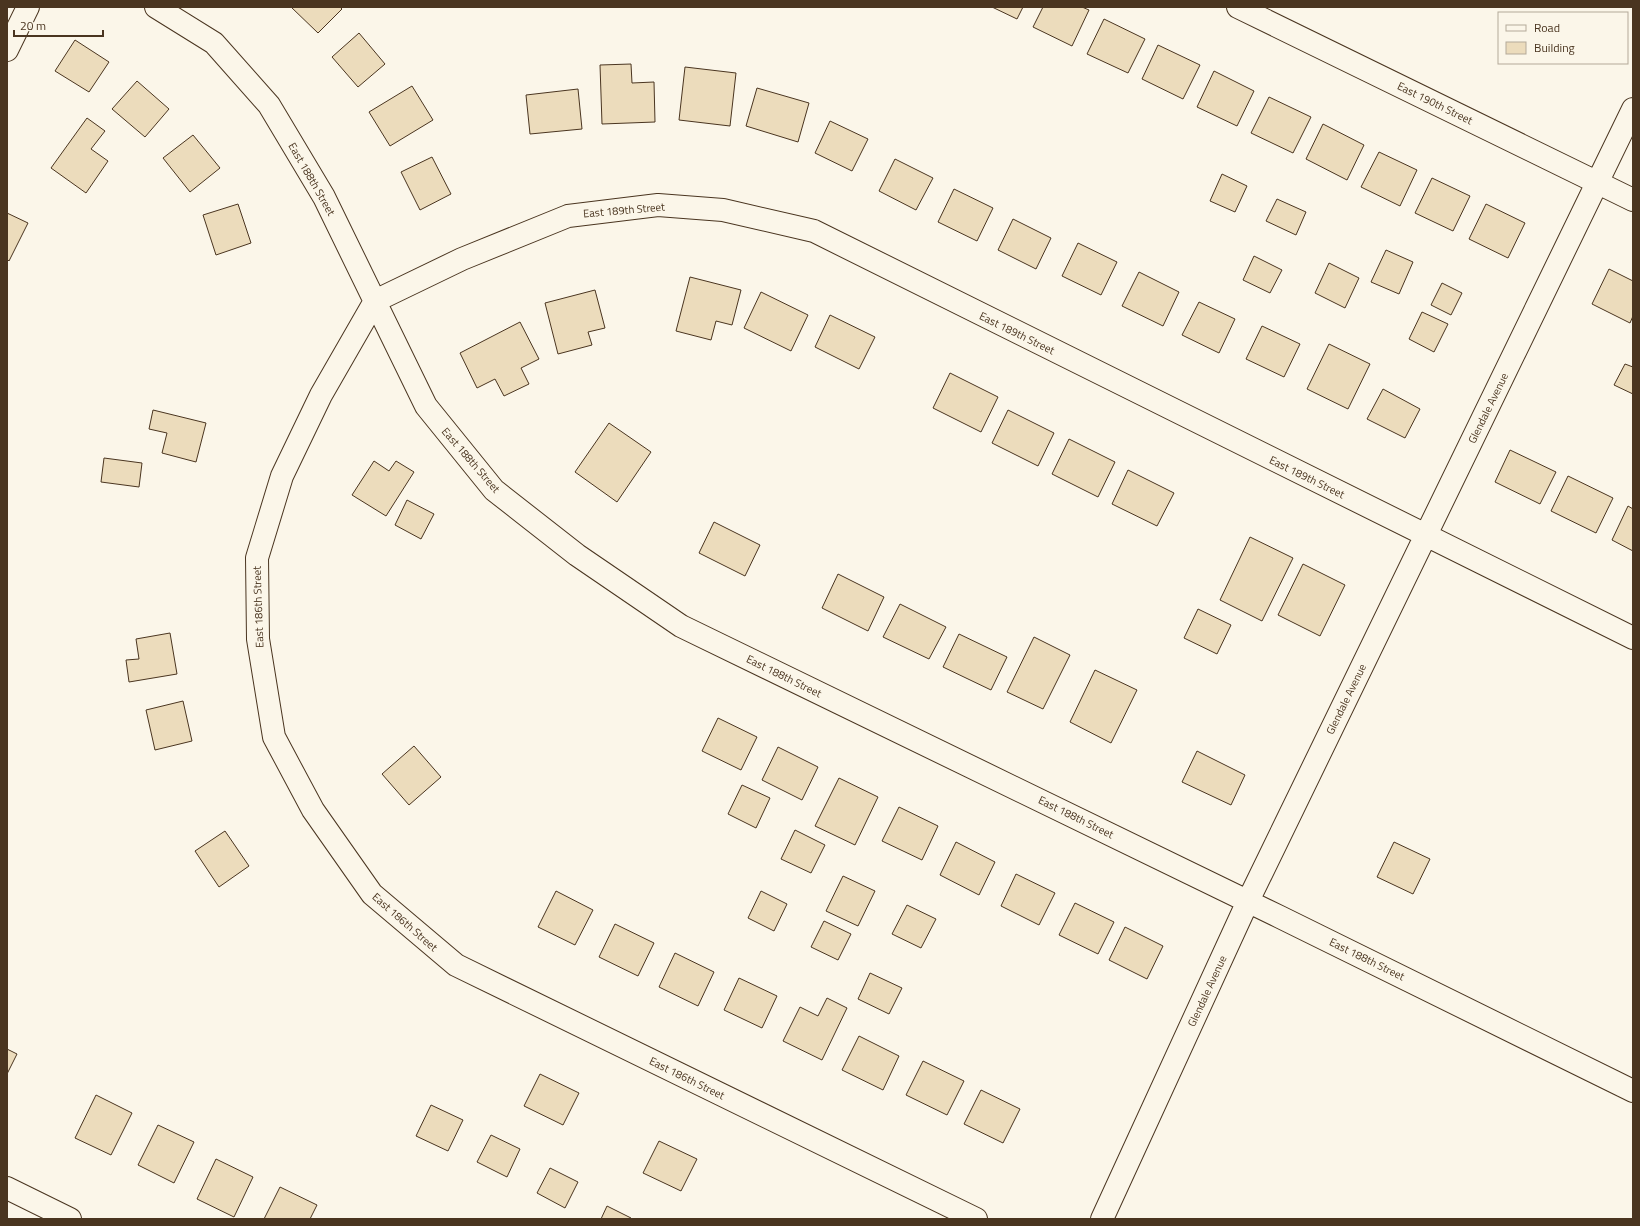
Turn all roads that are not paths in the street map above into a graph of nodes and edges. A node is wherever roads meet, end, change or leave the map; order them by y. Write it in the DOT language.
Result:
graph roads {
  1 [pos="28,7"];
  2 [pos="156,7"];
  3 [pos="1238,7"];
  4 [pos="7,50"];
  5 [pos="1633,109"];
  6 [pos="1597,182"];
  7 [pos="1633,200"];
  8 [pos="375,301"];
  9 [pos="1426,536"];
  10 [pos="1633,638"];
  11 [pos="1248,901"];
  12 [pos="1633,1091"];
  13 [pos="7,1188"];
  14 [pos="70,1219"];
  15 [pos="976,1219"];
  16 [pos="1102,1219"];
  1 -- 4 [label="street"];
  2 -- 8 [label="street, East 188th Street"];
  3 -- 6 [label="street, East 190th Street"];
  5 -- 6 [label="street, Glendale Avenue"];
  6 -- 7 [label="street, East 190th Street"];
  6 -- 9 [label="street, Glendale Avenue"];
  8 -- 9 [label="street, East 189th Street"];
  8 -- 11 [label="street, East 188th Street"];
  8 -- 15 [label="street, East 186th Street"];
  9 -- 10 [label="street, East 189th Street"];
  9 -- 11 [label="street, Glendale Avenue"];
  11 -- 12 [label="street, East 188th Street"];
  11 -- 16 [label="street, Glendale Avenue"];
  13 -- 14 [label="street"];
}
